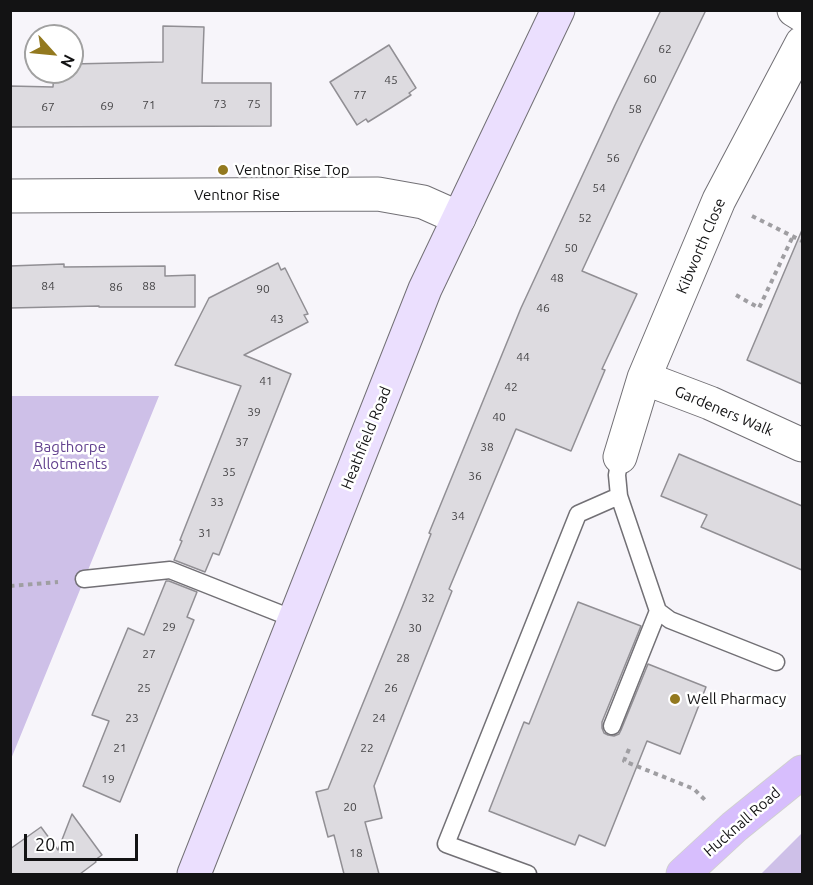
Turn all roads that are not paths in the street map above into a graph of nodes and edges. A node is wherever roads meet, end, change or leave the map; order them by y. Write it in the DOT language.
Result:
graph roads {
  1 [pos="558,10"];
  2 [pos="794,10"];
  3 [pos="802,15"];
  4 [pos="802,43"];
  5 [pos="10,196"];
  6 [pos="459,218"];
  7 [pos="644,378"];
  8 [pos="802,444"];
  9 [pos="620,457"];
  10 [pos="619,496"];
  11 [pos="84,579"];
  12 [pos="658,611"];
  13 [pos="294,619"];
  14 [pos="776,662"];
  15 [pos="612,726"];
  16 [pos="802,772"];
  17 [pos="194,874"];
  18 [pos="528,874"];
  19 [pos="683,874"];
  1 -- 6 [label="main road, Heathfield Road"];
  2 -- 3 [label="street"];
  4 -- 7 [label="street, Kibworth Close"];
  5 -- 6 [label="street, Ventnor Rise"];
  6 -- 13 [label="main road, Heathfield Road"];
  7 -- 8 [label="street, Gardeners Walk"];
  7 -- 9 [label="street, Kibworth Close"];
  9 -- 10 [label="lane"];
  10 -- 12 [label="lane"];
  10 -- 18 [label="lane"];
  11 -- 13 [label="lane"];
  12 -- 14 [label="lane"];
  12 -- 15 [label="lane"];
  13 -- 17 [label="main road, Heathfield Road"];
  16 -- 19 [label="main road, Hucknall Road"];
}
